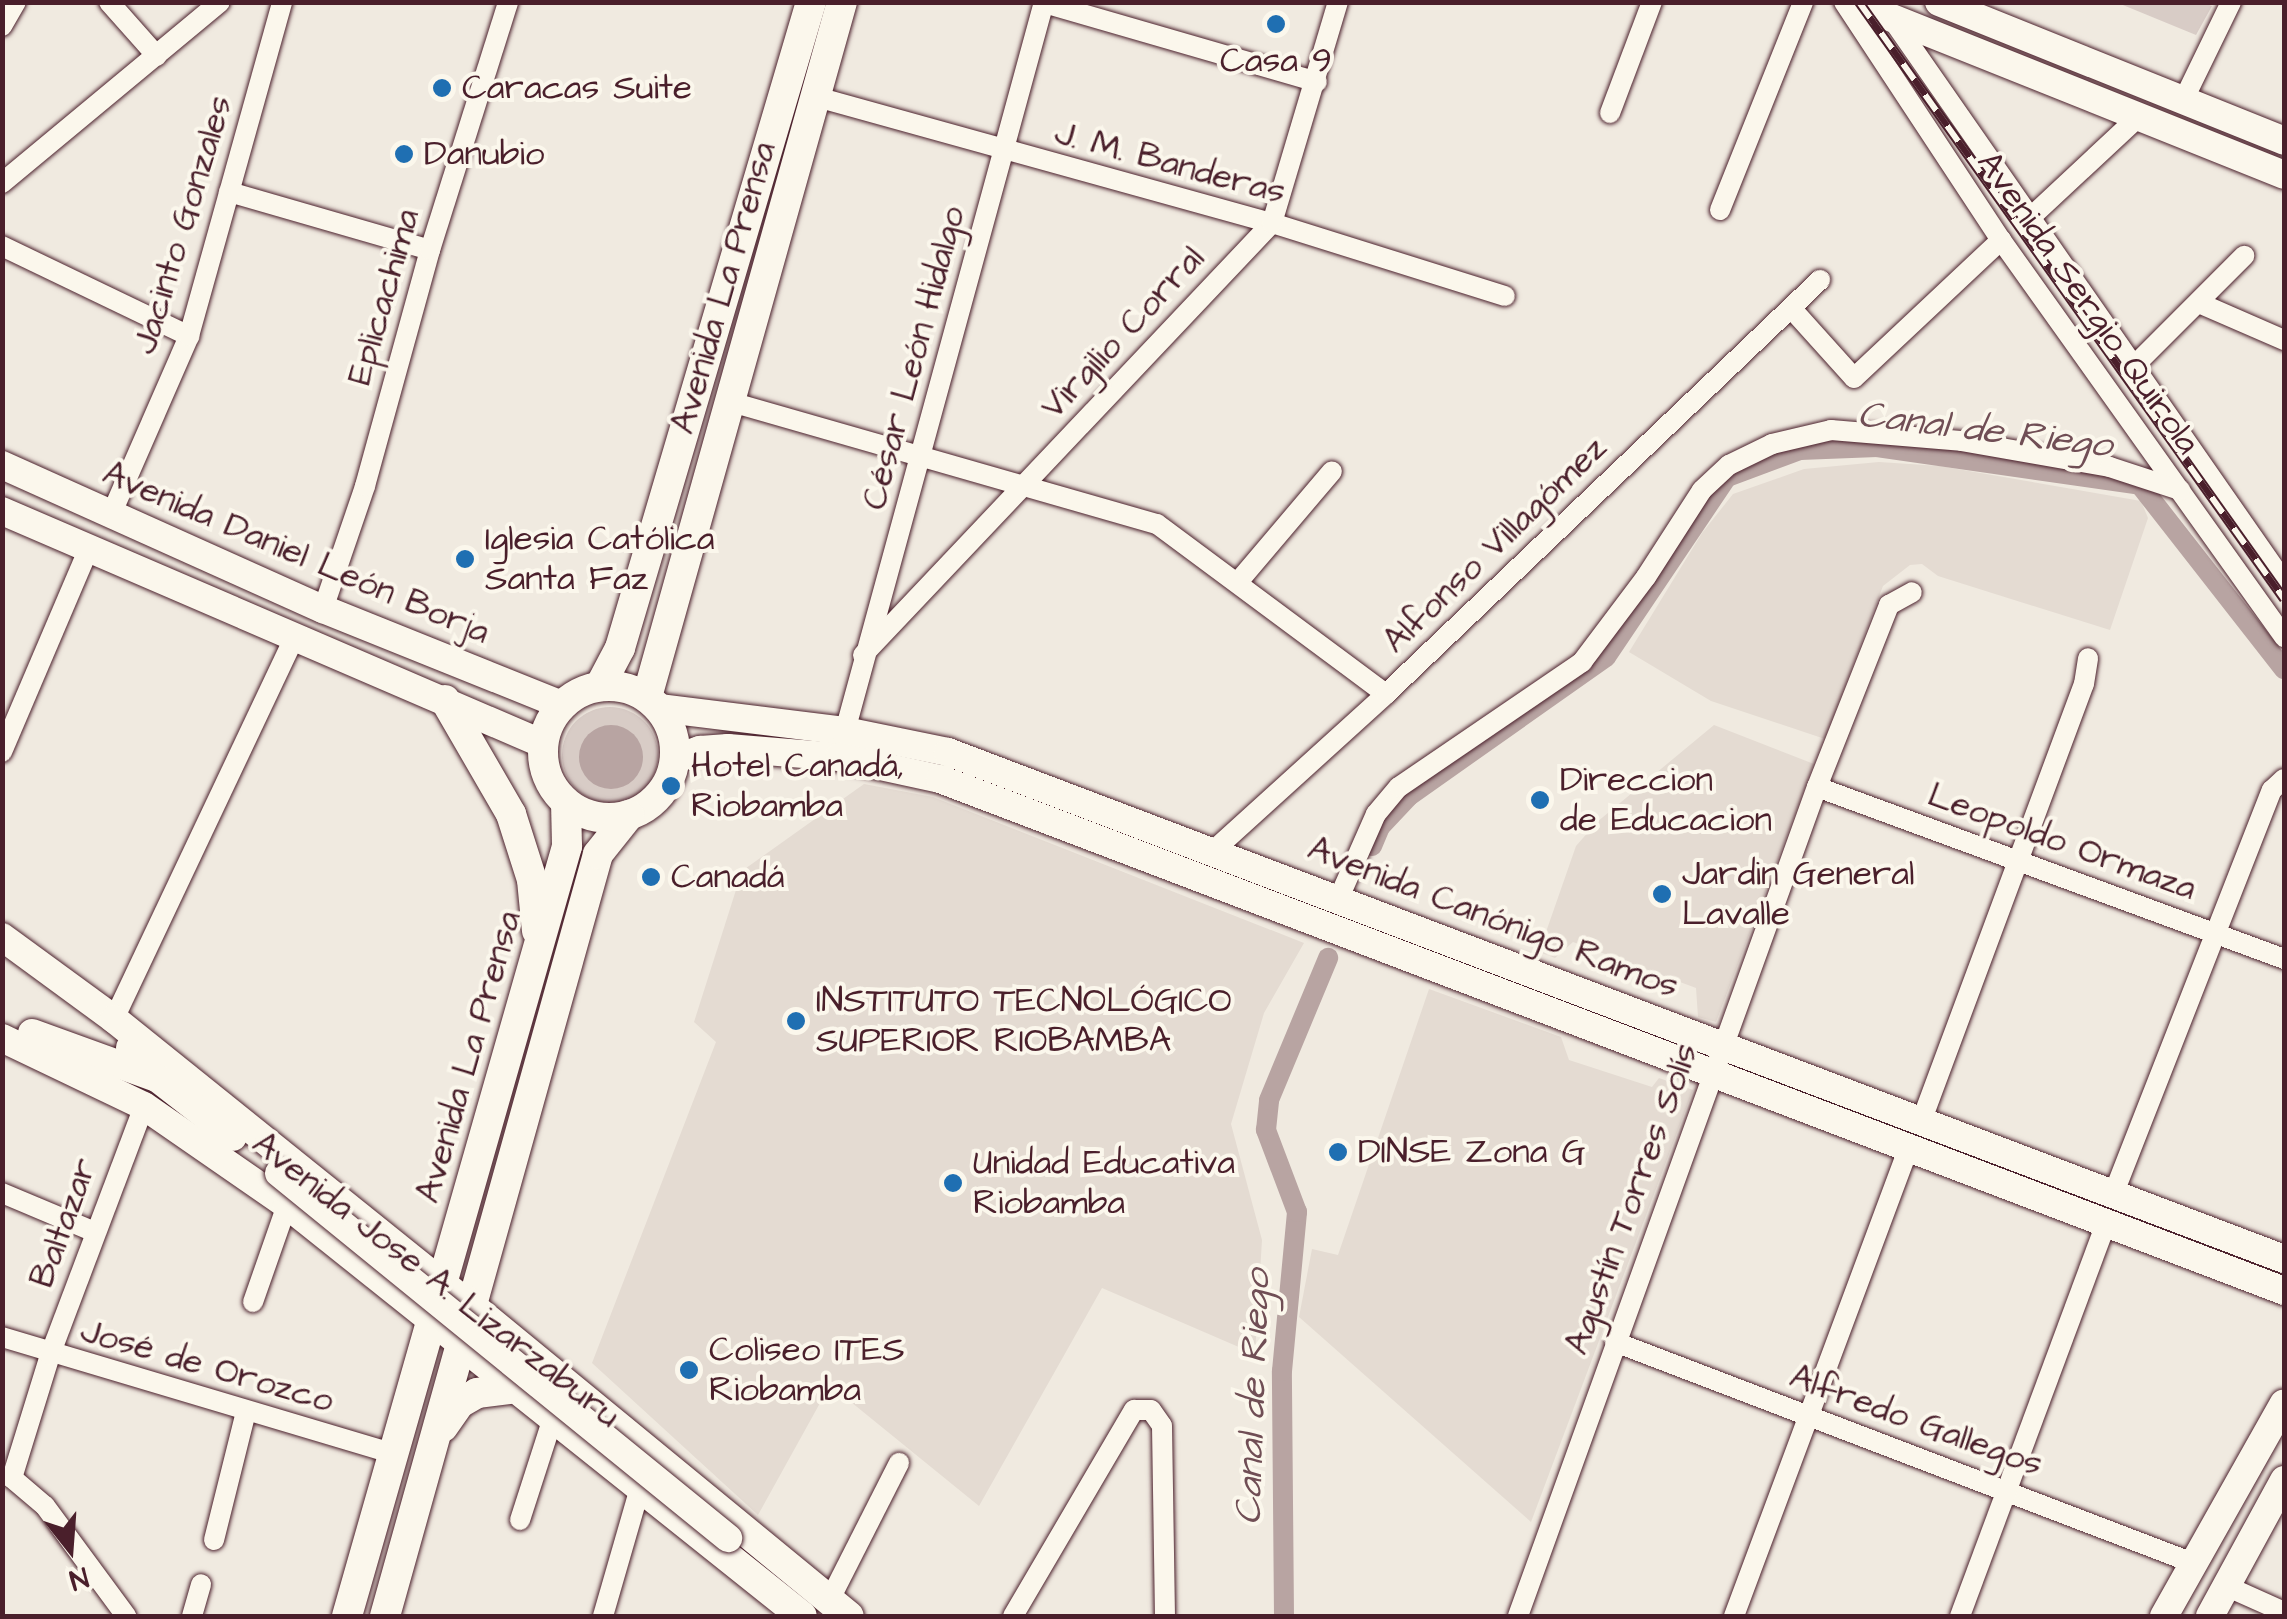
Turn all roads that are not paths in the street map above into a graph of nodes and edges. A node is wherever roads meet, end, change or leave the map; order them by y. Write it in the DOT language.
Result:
graph roads {
  1 [pos="16,2"];
  2 [pos="110,2"];
  3 [pos="220,2"];
  4 [pos="282,2"];
  5 [pos="508,2"];
  6 [pos="811,2"];
  7 [pos="842,2"];
  8 [pos="1338,2"];
  9 [pos="1652,2"];
  10 [pos="1803,2"];
  11 [pos="1844,2"];
  12 [pos="1852,2"];
  13 [pos="2230,2"];
  14 [pos="1044,3"];
  15 [pos="1945,4"];
  16 [pos="1886,10"];
  17 [pos="2,26"];
  18 [pos="157,56"];
  19 [pos="1317,82"];
  20 [pos="817,97"];
  21 [pos="2183,101"];
  22 [pos="1610,114"];
  23 [pos="2136,118"];
  24 [pos="2284,141"];
  25 [pos="1004,152"];
  26 [pos="2284,176"];
  27 [pos="2,182"];
  28 [pos="229,192"];
  29 [pos="1720,210"];
  30 [pos="2031,217"];
  31 [pos="1272,223"];
  32 [pos="2001,240"];
  33 [pos="2,246"];
  34 [pos="430,250"];
  35 [pos="2244,256"];
  36 [pos="1820,280"];
  37 [pos="1505,296"];
  38 [pos="2199,304"];
  39 [pos="1791,308"];
  40 [pos="189,336"];
  41 [pos="2284,340"];
  42 [pos="2134,366"];
  43 [pos="731,402"];
  44 [pos="922,456"];
  45 [pos="2,466"];
  46 [pos="1332,472"];
  47 [pos="1026,484"];
  48 [pos="2180,490"];
  49 [pos="2,510"];
  50 [pos="110,516"];
  51 [pos="88,550"];
  52 [pos="1238,582"];
  53 [pos="2284,582"];
  54 [pos="1912,592"];
  55 [pos="323,609"];
  56 [pos="2284,637"];
  57 [pos="294,639"];
  58 [pos="863,655"];
  59 [pos="2088,658"];
  60 [pos="600,686"];
  61 [pos="1386,694"];
  62 [pos="445,700"];
  63 [pos="653,703"];
  64 [pos="562,706"];
  65 [pos="845,731"];
  66 [pos="543,744"];
  67 [pos="2,752"];
  68 [pos="676,759"];
  69 [pos="2284,779"];
  70 [pos="1817,787"];
  71 [pos="566,803"];
  72 [pos="630,815"];
  73 [pos="1212,852"];
  74 [pos="2018,859"];
  75 [pos="1338,900"];
  76 [pos="2216,933"];
  77 [pos="2,939"];
  78 [pos="539,946"];
  79 [pos="2284,960"];
  80 [pos="114,1019"];
  81 [pos="2,1022"];
  82 [pos="2,1038"];
  83 [pos="1722,1045"];
  84 [pos="1710,1073"];
  85 [pos="158,1078"];
  86 [pos="144,1106"];
  87 [pos="1915,1134"];
  88 [pos="2,1193"];
  89 [pos="2113,1194"];
  90 [pos="287,1206"];
  91 [pos="2106,1224"];
  92 [pos="95,1232"];
  93 [pos="2284,1260"];
  94 [pos="445,1281"];
  95 [pos="2284,1290"];
  96 [pos="253,1302"];
  97 [pos="470,1305"];
  98 [pos="432,1321"];
  99 [pos="2,1337"];
  100 [pos="1615,1342"];
  101 [pos="460,1344"];
  102 [pos="50,1355"];
  103 [pos="516,1388"];
  104 [pos="2284,1403"];
  105 [pos="246,1412"];
  106 [pos="1810,1417"];
  107 [pos="553,1418"];
  108 [pos="433,1442"];
  109 [pos="395,1454"];
  110 [pos="899,1463"];
  111 [pos="2284,1480"];
  112 [pos="7,1482"];
  113 [pos="640,1488"];
  114 [pos="2008,1488"];
  115 [pos="520,1520"];
  116 [pos="214,1540"];
  117 [pos="2193,1563"];
  118 [pos="201,1584"];
  119 [pos="2226,1586"];
  120 [pos="815,1605"];
  121 [pos="2284,1612"];
  122 [pos="126,1616"];
  123 [pos="192,1616"];
  124 [pos="347,1616"];
  125 [pos="385,1616"];
  126 [pos="604,1616"];
  127 [pos="1014,1616"];
  128 [pos="1166,1616"];
  129 [pos="1520,1616"];
  130 [pos="1734,1616"];
  131 [pos="1960,1616"];
  132 [pos="2164,1616"];
  133 [pos="2210,1616"];
  1 -- 17 [label="street"];
  2 -- 18 [label="street"];
  3 -- 18 [label="street"];
  4 -- 28 [label="street, Jacinto Gonzales"];
  5 -- 34 [label="street, Eplicachima"];
  6 -- 60 [label="main road, Avenida La Prensa"];
  7 -- 20 [label="main road, Avenida La Prensa"];
  8 -- 19 [label="street, Virgilio Corral"];
  9 -- 22 [label="street"];
  10 -- 29 [label="street"];
  11 -- 32 [label="street, Avenida Sergio Quirola"];
  12 -- 16 [label="main road"];
  13 -- 21 [label="street"];
  14 -- 19 [label="street"];
  14 -- 25 [label="street, César León Hidalgo"];
  15 -- 21 [label="main road"];
  16 -- 23 [label="main road"];
  16 -- 30 [label="street, Avenida Sergio Quirola"];
  18 -- 27 [label="street"];
  19 -- 31 [label="street, Virgilio Corral"];
  20 -- 25 [label="street, J. M. Banderas"];
  20 -- 43 [label="main road, Avenida La Prensa"];
  21 -- 24 [label="main road"];
  23 -- 26 [label="main road"];
  23 -- 30 [label="street"];
  25 -- 31 [label="street, J. M. Banderas"];
  25 -- 44 [label="street, César León Hidalgo"];
  28 -- 34 [label="street"];
  28 -- 40 [label="street, Jacinto Gonzales"];
  30 -- 42 [label="street, Avenida Sergio Quirola"];
  31 -- 37 [label="street, J. M. Banderas"];
  31 -- 47 [label="street, Virgilio Corral"];
  32 -- 39 [label="street"];
  32 -- 48 [label="street, Avenida Sergio Quirola"];
  33 -- 40 [label="street"];
  34 -- 55 [label="street, Eplicachima"];
  35 -- 38 [label="street"];
  36 -- 39 [label="street, Alfonso Villagómez"];
  38 -- 41 [label="street"];
  38 -- 42 [label="street"];
  39 -- 61 [label="street, Alfonso Villagómez"];
  40 -- 50 [label="street, Jacinto Gonzales"];
  42 -- 53 [label="street, Avenida Sergio Quirola"];
  43 -- 44 [label="street"];
  43 -- 63 [label="main road, Avenida La Prensa"];
  44 -- 47 [label="street"];
  44 -- 58 [label="street, César León Hidalgo"];
  45 -- 50 [label="main road, Avenida Daniel León Borja"];
  46 -- 52 [label="street"];
  47 -- 52 [label="street"];
  47 -- 58 [label="street, Virgilio Corral"];
  48 -- 56 [label="street, Avenida Sergio Quirola"];
  48 -- 75 [label="street"];
  49 -- 51 [label="main road"];
  50 -- 55 [label="main road, Avenida Daniel León Borja"];
  51 -- 57 [label="main road"];
  51 -- 67 [label="street"];
  52 -- 61 [label="street"];
  54 -- 70 [label="street, Agustín Torres Solís"];
  55 -- 64 [label="main road, Avenida Daniel León Borja"];
  57 -- 62 [label="main road"];
  57 -- 80 [label="street"];
  58 -- 65 [label="street, César León Hidalgo"];
  59 -- 74 [label="street"];
  60 -- 63 [label="main road"];
  60 -- 64 [label="main road"];
  61 -- 73 [label="street, Alfonso Villagómez"];
  62 -- 66 [label="main road"];
  62 -- 78 [label="main road"];
  63 -- 65 [label="main road, Avenida Canónigo Ramos"];
  63 -- 68 [label="main road"];
  64 -- 66 [label="main road"];
  65 -- 73 [label="main road, Avenida Canónigo Ramos"];
  66 -- 71 [label="main road"];
  68 -- 72 [label="main road"];
  68 -- 84 [label="main road, Avenida Canónigo Ramos"];
  69 -- 76 [label="street"];
  70 -- 74 [label="street, Leopoldo Ormaza"];
  70 -- 83 [label="street, Agustín Torres Solís"];
  71 -- 72 [label="main road"];
  71 -- 78 [label="main road, Avenida La Prensa"];
  72 -- 97 [label="main road, Avenida La Prensa"];
  73 -- 75 [label="main road, Avenida Canónigo Ramos"];
  74 -- 76 [label="street, Leopoldo Ormaza"];
  74 -- 87 [label="street"];
  75 -- 83 [label="main road, Avenida Canónigo Ramos"];
  76 -- 79 [label="street, Leopoldo Ormaza"];
  76 -- 89 [label="street"];
  77 -- 80 [label="main road, Avenida Jose A. Lizarzaburu"];
  77 -- 85 [label="main road"];
  78 -- 94 [label="main road, Avenida La Prensa"];
  80 -- 94 [label="main road, Avenida Jose A. Lizarzaburu"];
  81 -- 85 [label="main road"];
  82 -- 86 [label="main road, Avenida Jose A. Lizarzaburu"];
  83 -- 84 [label="street, Agustín Torres Solís"];
  83 -- 87 [label="main road, Avenida Canónigo Ramos"];
  84 -- 87 [label="main road, Avenida Canónigo Ramos"];
  84 -- 100 [label="street, Agustín Torres Solís"];
  85 -- 120 [label="main road, bridge"];
  86 -- 90 [label="main road, Avenida Jose A. Lizarzaburu"];
  86 -- 92 [label="street, Baltazar"];
  87 -- 89 [label="main road, Avenida Canónigo Ramos"];
  87 -- 91 [label="main road, Avenida Canónigo Ramos"];
  87 -- 106 [label="street"];
  88 -- 92 [label="street"];
  89 -- 93 [label="main road, Avenida Canónigo Ramos"];
  90 -- 96 [label="street"];
  90 -- 98 [label="main road, Avenida Jose A. Lizarzaburu"];
  91 -- 95 [label="main road, Avenida Canónigo Ramos"];
  91 -- 114 [label="street"];
  92 -- 102 [label="street, Baltazar"];
  94 -- 97 [label="main road, Avenida Jose A. Lizarzaburu"];
  94 -- 98 [label="main road, Avenida La Prensa"];
  97 -- 101 [label="main road, Avenida La Prensa"];
  97 -- 120 [label="main road, Avenida Jose A. Lizarzaburu"];
  98 -- 101 [label="main road, Avenida Jose A. Lizarzaburu"];
  98 -- 109 [label="main road, Avenida La Prensa"];
  99 -- 102 [label="street, José de Orozco"];
  100 -- 106 [label="street, Alfredo Gallegos"];
  100 -- 129 [label="street, Agustín Torres Solís"];
  101 -- 103 [label="main road, Avenida Jose A. Lizarzaburu"];
  101 -- 108 [label="main road, Avenida La Prensa"];
  102 -- 105 [label="street, José de Orozco"];
  102 -- 112 [label="street, Baltazar"];
  103 -- 107 [label="main road, Avenida Jose A. Lizarzaburu"];
  103 -- 108 [label="main road"];
  104 -- 117 [label="main road"];
  105 -- 109 [label="street, José de Orozco"];
  105 -- 116 [label="street"];
  106 -- 114 [label="street, Alfredo Gallegos"];
  106 -- 130 [label="street"];
  107 -- 113 [label="main road, Avenida Jose A. Lizarzaburu"];
  107 -- 115 [label="street"];
  108 -- 125 [label="main road, Avenida La Prensa"];
  109 -- 124 [label="main road, Avenida La Prensa"];
  110 -- 120 [label="street"];
  111 -- 119 [label="main road"];
  112 -- 122 [label="street"];
  113 -- 120 [label="main road, Avenida Jose A. Lizarzaburu"];
  113 -- 126 [label="street"];
  114 -- 117 [label="street, Alfredo Gallegos"];
  114 -- 131 [label="street"];
  117 -- 132 [label="main road"];
  118 -- 123 [label="street"];
  119 -- 121 [label="street"];
  119 -- 133 [label="main road"];
  127 -- 128 [label="street"];
}
